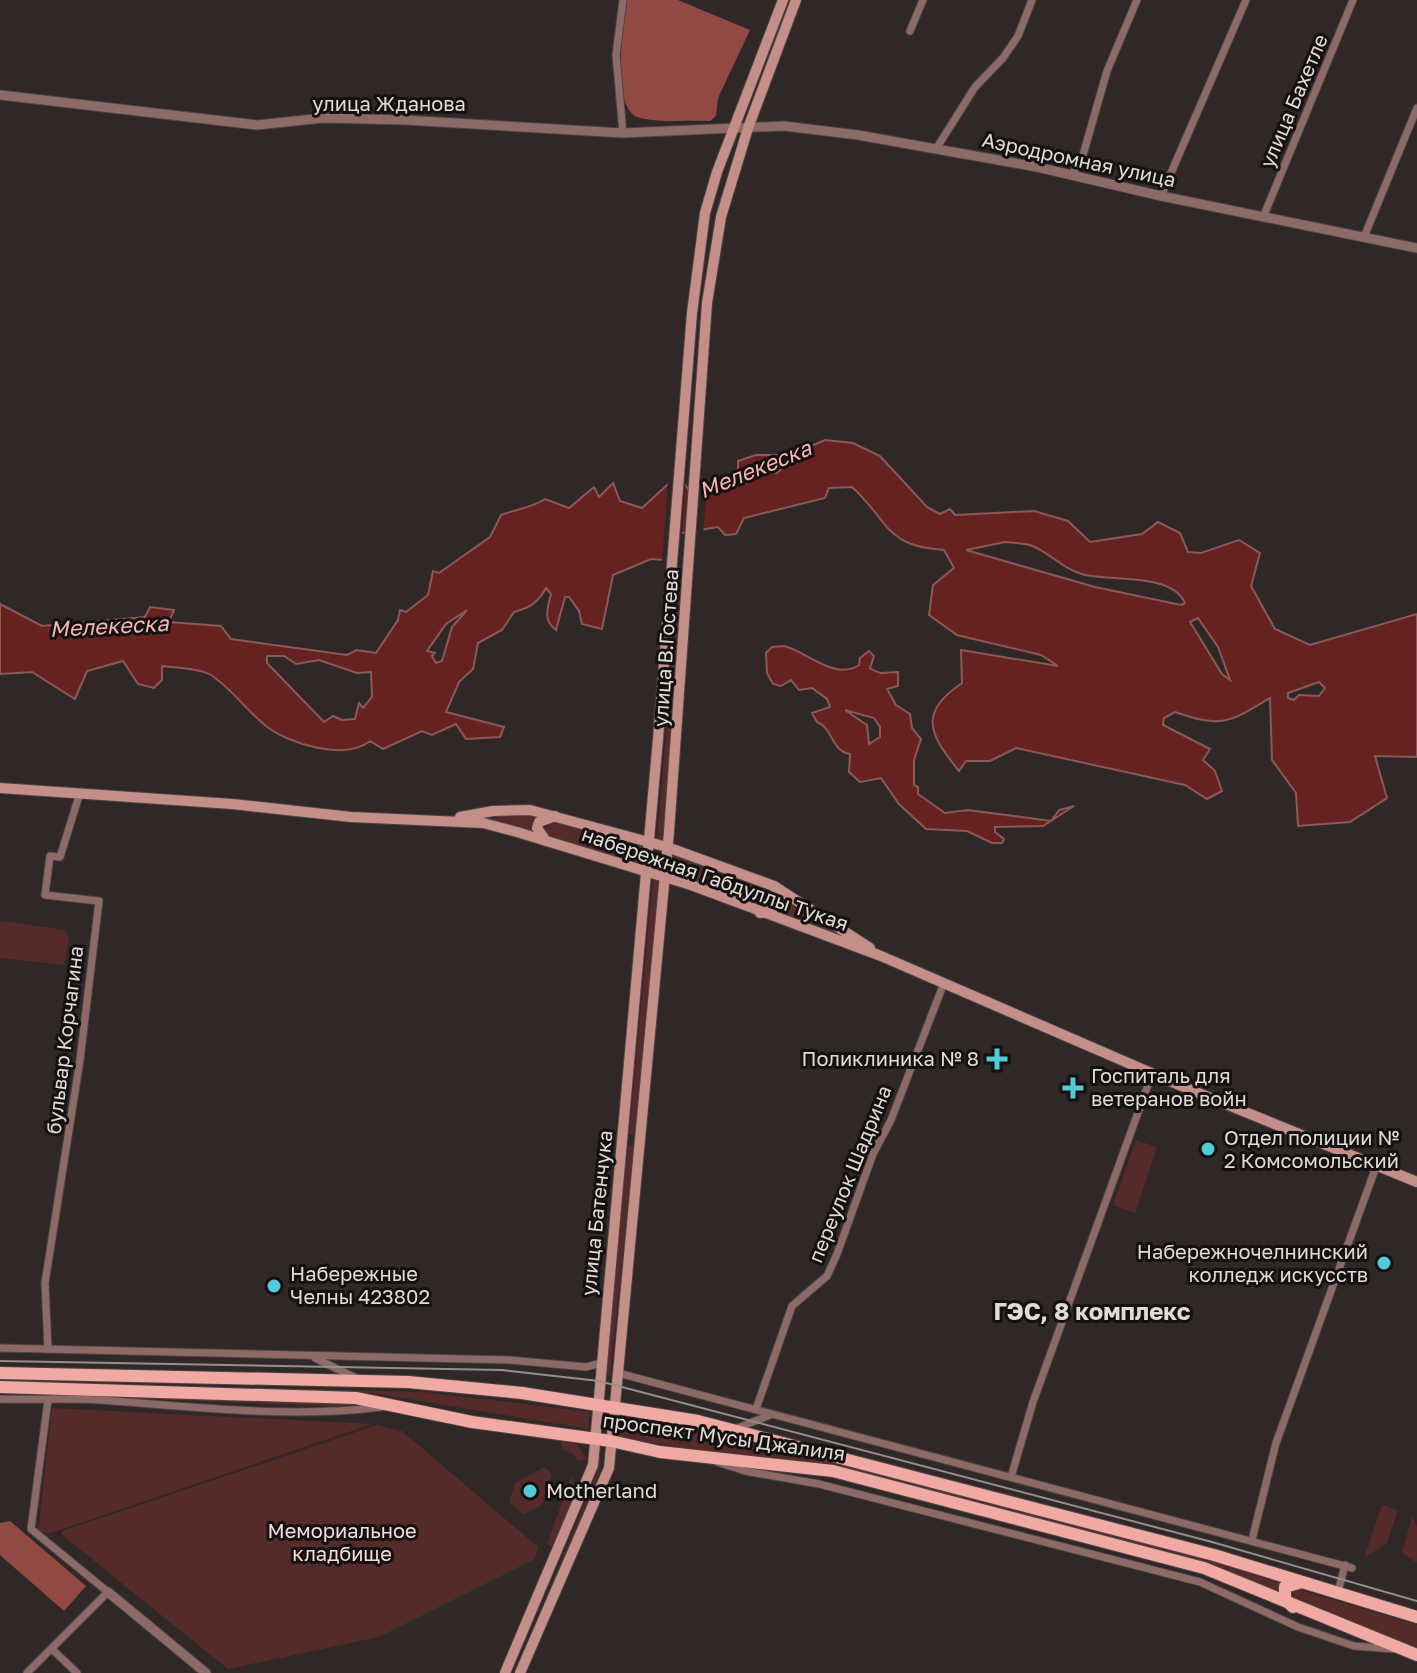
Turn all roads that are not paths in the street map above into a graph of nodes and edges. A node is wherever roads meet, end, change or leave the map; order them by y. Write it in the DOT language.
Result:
graph roads {
  1 [pos="623,0"];
  2 [pos="783,0"];
  3 [pos="796,0"];
  4 [pos="923,0"];
  5 [pos="1032,0"];
  6 [pos="1137,0"];
  7 [pos="1246,0"];
  8 [pos="1353,0"];
  9 [pos="910,31"];
  10 [pos="0,95"];
  11 [pos="1417,108"];
  12 [pos="748,128"];
  13 [pos="731,129"];
  14 [pos="623,133"];
  15 [pos="936,149"];
  16 [pos="1072,175"];
  17 [pos="1161,196"];
  18 [pos="1264,215"];
  19 [pos="1364,237"];
  20 [pos="1417,248"];
  21 [pos="658,739"];
  22 [pos="0,788"];
  23 [pos="79,796"];
  24 [pos="557,815"];
  25 [pos="442,821"];
  26 [pos="669,832"];
  27 [pos="546,841"];
  28 [pos="648,843"];
  29 [pos="667,847"];
  30 [pos="646,871"];
  31 [pos="665,876"];
  32 [pos="774,886"];
  33 [pos="758,913"];
  34 [pos="881,956"];
  35 [pos="944,983"];
  36 [pos="1152,1074"];
  37 [pos="622,1145"];
  38 [pos="639,1149"];
  39 [pos="1377,1164"];
  40 [pos="1417,1182"];
  41 [pos="0,1348"];
  42 [pos="48,1349"];
  43 [pos="307,1355"];
  44 [pos="601,1363"];
  45 [pos="0,1373"];
  46 [pos="618,1373"];
  47 [pos="364,1382"];
  48 [pos="0,1387"];
  49 [pos="0,1399"];
  50 [pos="48,1400"];
  51 [pos="401,1405"];
  52 [pos="598,1406"];
  53 [pos="615,1409"];
  54 [pos="756,1409"];
  55 [pos="772,1414"];
  56 [pos="735,1429"];
  57 [pos="595,1438"];
  58 [pos="611,1441"];
  59 [pos="708,1459"];
  60 [pos="1011,1477"];
  61 [pos="1252,1540"];
  62 [pos="1305,1582"];
  63 [pos="108,1592"];
  64 [pos="1338,1592"];
  65 [pos="1293,1607"];
  66 [pos="533,1609"];
  67 [pos="545,1615"];
  68 [pos="1417,1617"];
  69 [pos="52,1649"];
  70 [pos="1399,1649"];
  71 [pos="1417,1655"];
  72 [pos="27,1673"];
  73 [pos="77,1673"];
  74 [pos="206,1673"];
  75 [pos="505,1673"];
  76 [pos="520,1673"];
  1 -- 14 [label="street"];
  2 -- 13 [label="main road, улица В.Гостева"];
  3 -- 12 [label="main road, улица В.Гостева"];
  4 -- 9 [label="street"];
  5 -- 15 [label="street"];
  6 -- 16 [label="street"];
  7 -- 17 [label="street"];
  8 -- 18 [label="street, улица Бахетле"];
  10 -- 14 [label="street, улица Жданова"];
  11 -- 19 [label="street"];
  12 -- 13 [label="street, Аэродромная улица"];
  12 -- 15 [label="street, Аэродромная улица"];
  12 -- 26 [label="main road, улица В.Гостева"];
  13 -- 14 [label="street, улица Жданова"];
  13 -- 21 [label="main road, улица В.Гостева"];
  15 -- 16 [label="street, Аэродромная улица"];
  16 -- 17 [label="street, Аэродромная улица"];
  17 -- 18 [label="street, Аэродромная улица"];
  18 -- 19 [label="street, Аэродромная улица"];
  19 -- 20 [label="street, Аэродромная улица"];
  21 -- 28 [label="main road, улица Батенчука"];
  22 -- 23 [label="main road, набережная Габдуллы Тукая"];
  23 -- 25 [label="main road, набережная Габдуллы Тукая"];
  23 -- 42 [label="street, бульвар Корчагина"];
  24 -- 25 [label="main road, набережная Габдуллы Тукая"];
  24 -- 27 [label="main road"];
  24 -- 28 [label="main road, набережная Габдуллы Тукая"];
  25 -- 27 [label="main road, набережная Габдуллы Тукая"];
  26 -- 29 [label="main road, улица Батенчука"];
  27 -- 30 [label="main road, набережная Габдуллы Тукая"];
  28 -- 29 [label="main road, набережная Габдуллы Тукая"];
  28 -- 30 [label="main road, улица Батенчука"];
  29 -- 31 [label="main road, улица Батенчука"];
  29 -- 32 [label="main road, набережная Габдуллы Тукая"];
  30 -- 31 [label="main road, набережная Габдуллы Тукая"];
  30 -- 37 [label="main road, улица Батенчука"];
  31 -- 33 [label="main road, набережная Габдуллы Тукая"];
  31 -- 38 [label="main road, улица Батенчука"];
  32 -- 33 [label="main road"];
  32 -- 34 [label="main road, набережная Габдуллы Тукая"];
  33 -- 34 [label="main road, набережная Габдуллы Тукая"];
  34 -- 35 [label="main road, набережная Габдуллы Тукая"];
  35 -- 36 [label="main road, набережная Габдуллы Тукая"];
  35 -- 54 [label="street, переулок Шадрина"];
  36 -- 39 [label="main road, набережная Габдуллы Тукая"];
  36 -- 60 [label="street"];
  37 -- 38 [label="main road"];
  37 -- 44 [label="main road, улица Батенчука"];
  38 -- 46 [label="main road, улица Батенчука"];
  39 -- 40 [label="main road, набережная Габдуллы Тукая"];
  39 -- 61 [label="street"];
  41 -- 42 [label="street"];
  42 -- 43 [label="street"];
  43 -- 44 [label="street"];
  43 -- 47 [label="street"];
  44 -- 52 [label="main road, улица Батенчука"];
  45 -- 47 [label="main road, проспект Мусы Джалиля"];
  46 -- 53 [label="main road, улица Батенчука"];
  46 -- 54 [label="street"];
  47 -- 52 [label="main road, проспект Мусы Джалиля"];
  48 -- 51 [label="main road, проспект Мусы Джалиля"];
  49 -- 50 [label="street"];
  50 -- 51 [label="street"];
  50 -- 63 [label="street"];
  51 -- 57 [label="main road, проспект Мусы Джалиля"];
  52 -- 53 [label="main road, проспект Мусы Джалиля"];
  52 -- 57 [label="main road, улица Батенчука"];
  53 -- 56 [label="main road, проспект Мусы Джалиля"];
  53 -- 58 [label="main road, улица Батенчука"];
  54 -- 55 [label="street"];
  55 -- 56 [label="street"];
  55 -- 60 [label="street"];
  56 -- 62 [label="main road, проспект Мусы Джалиля"];
  57 -- 58 [label="main road, проспект Мусы Джалиля"];
  57 -- 66 [label="main road, улица Батенчука"];
  58 -- 59 [label="main road, проспект Мусы Джалиля"];
  58 -- 67 [label="main road, улица Батенчука"];
  59 -- 65 [label="main road, проспект Мусы Джалиля"];
  59 -- 70 [label="street"];
  60 -- 61 [label="street"];
  61 -- 64 [label="street"];
  62 -- 64 [label="main road, проспект Мусы Джалиля"];
  62 -- 65 [label="main road"];
  63 -- 69 [label="street"];
  63 -- 74 [label="street"];
  64 -- 68 [label="main road, проспект Мусы Джалиля"];
  65 -- 70 [label="main road, проспект Мусы Джалиля"];
  66 -- 67 [label="main road"];
  66 -- 75 [label="main road, улица Батенчука"];
  67 -- 76 [label="main road, улица Батенчука"];
  69 -- 72 [label="street"];
  69 -- 73 [label="street"];
  70 -- 71 [label="main road, проспект Мусы Джалиля"];
}
